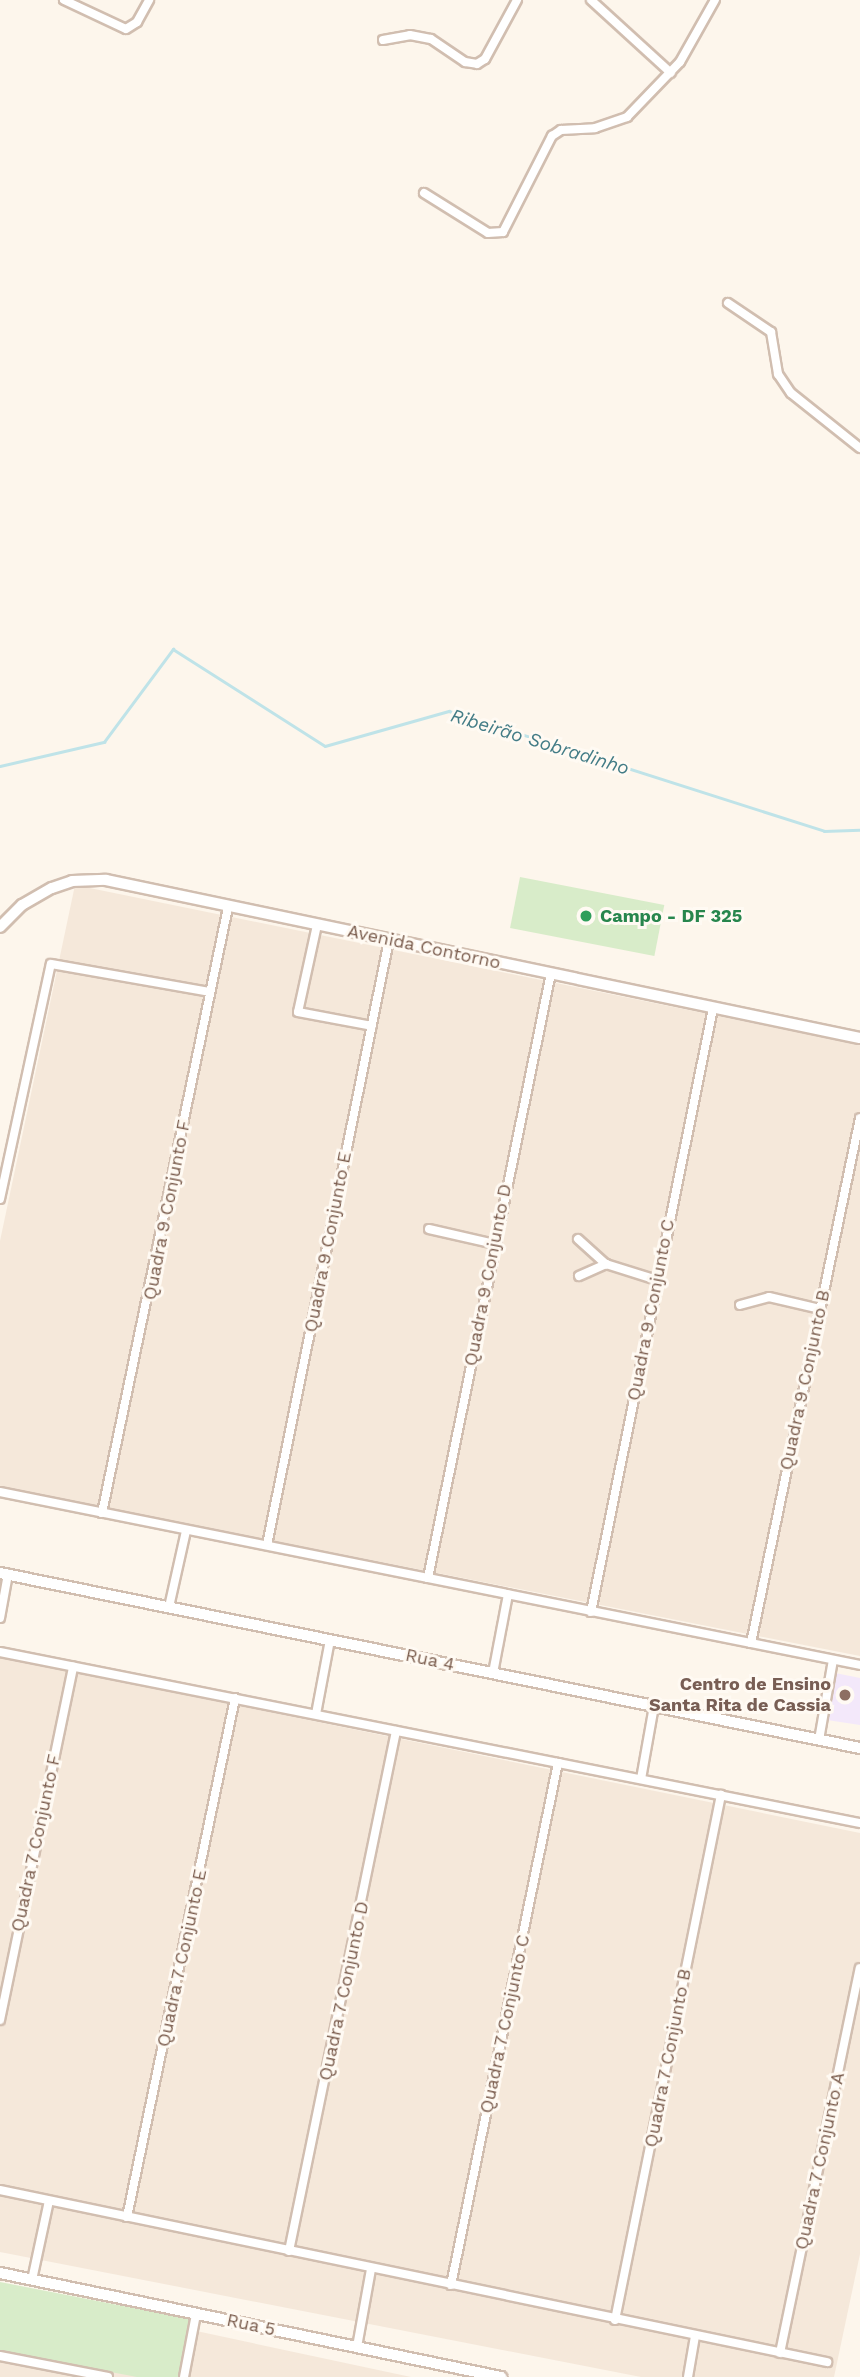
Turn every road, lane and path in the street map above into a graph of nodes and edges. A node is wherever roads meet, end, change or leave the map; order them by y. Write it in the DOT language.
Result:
graph roads {
  1 [pos="64,0"];
  2 [pos="149,0"];
  3 [pos="517,0"];
  4 [pos="591,0"];
  5 [pos="715,0"];
  6 [pos="383,40"];
  7 [pos="671,73"];
  8 [pos="424,193"];
  9 [pos="727,303"];
  10 [pos="860,448"];
  11 [pos="228,907"];
  12 [pos="317,925"];
  13 [pos="0,927"];
  14 [pos="389,940"];
  15 [pos="551,973"];
  16 [pos="209,992"];
  17 [pos="713,1008"];
  18 [pos="372,1026"];
  19 [pos="860,1038"];
  20 [pos="860,1118"];
  21 [pos="0,1199"];
  22 [pos="429,1230"];
  23 [pos="578,1239"];
  24 [pos="495,1244"];
  25 [pos="606,1264"];
  26 [pos="579,1276"];
  27 [pos="657,1280"];
  28 [pos="740,1305"];
  29 [pos="820,1309"];
  30 [pos="0,1493"];
  31 [pos="102,1513"];
  32 [pos="186,1531"];
  33 [pos="267,1545"];
  34 [pos="4,1573"];
  35 [pos="428,1578"];
  36 [pos="509,1594"];
  37 [pos="169,1607"];
  38 [pos="591,1612"];
  39 [pos="0,1618"];
  40 [pos="330,1640"];
  41 [pos="751,1643"];
  42 [pos="0,1652"];
  43 [pos="833,1660"];
  44 [pos="860,1665"];
  45 [pos="73,1666"];
  46 [pos="493,1673"];
  47 [pos="235,1698"];
  48 [pos="654,1706"];
  49 [pos="316,1714"];
  50 [pos="397,1731"];
  51 [pos="819,1740"];
  52 [pos="860,1748"];
  53 [pos="558,1763"];
  54 [pos="641,1779"];
  55 [pos="721,1795"];
  56 [pos="860,1823"];
  57 [pos="860,1968"];
  58 [pos="0,2020"];
  59 [pos="0,2190"];
  60 [pos="49,2201"];
  61 [pos="127,2217"];
  62 [pos="289,2251"];
  63 [pos="371,2269"];
  64 [pos="0,2273"];
  65 [pos="32,2280"];
  66 [pos="451,2285"];
  67 [pos="196,2314"];
  68 [pos="615,2320"];
  69 [pos="695,2336"];
  70 [pos="357,2347"];
  71 [pos="780,2353"];
  72 [pos="0,2356"];
  73 [pos="827,2362"];
  74 [pos="94,2376"];
  75 [pos="108,2377"];
  76 [pos="184,2377"];
  77 [pos="501,2377"];
  78 [pos="688,2377"];
  1 -- 2 [label="street"];
  3 -- 6 [label="street"];
  4 -- 7 [label="street"];
  5 -- 7 [label="street"];
  7 -- 8 [label="street"];
  9 -- 10 [label="street"];
  11 -- 12 [label="street, Avenida Contorno"];
  11 -- 13 [label="street, Avenida Contorno"];
  11 -- 16 [label="street, Quadra 9 Conjunto F"];
  12 -- 14 [label="street, Avenida Contorno"];
  12 -- 18 [label="street"];
  14 -- 15 [label="street, Avenida Contorno"];
  14 -- 18 [label="street, Quadra 9 Conjunto E"];
  15 -- 17 [label="street, Avenida Contorno"];
  15 -- 24 [label="street, Quadra 9 Conjunto D"];
  16 -- 21 [label="street"];
  16 -- 31 [label="street, Quadra 9 Conjunto F"];
  17 -- 19 [label="street, Avenida Contorno"];
  17 -- 27 [label="street, Quadra 9 Conjunto C"];
  18 -- 33 [label="street, Quadra 9 Conjunto E"];
  20 -- 29 [label="street, Quadra 9 Conjunto B"];
  22 -- 24 [label="street"];
  23 -- 25 [label="street"];
  24 -- 35 [label="street, Quadra 9 Conjunto D"];
  25 -- 26 [label="street"];
  25 -- 27 [label="street"];
  27 -- 38 [label="street, Quadra 9 Conjunto C"];
  28 -- 29 [label="street"];
  29 -- 41 [label="street, Quadra 9 Conjunto B"];
  30 -- 31 [label="street"];
  31 -- 32 [label="street"];
  32 -- 33 [label="street"];
  32 -- 37 [label="street"];
  33 -- 35 [label="street"];
  34 -- 37 [label="street, Rua 4"];
  34 -- 39 [label="street"];
  35 -- 36 [label="street"];
  36 -- 38 [label="street"];
  36 -- 46 [label="street"];
  37 -- 40 [label="street, Rua 4"];
  38 -- 41 [label="street"];
  40 -- 46 [label="street, Rua 4"];
  40 -- 49 [label="street"];
  41 -- 43 [label="street"];
  42 -- 45 [label="street"];
  43 -- 44 [label="street"];
  43 -- 51 [label="street"];
  45 -- 47 [label="street"];
  45 -- 58 [label="street, Quadra 7 Conjunto F"];
  46 -- 48 [label="street, Rua 4"];
  47 -- 49 [label="street"];
  47 -- 61 [label="street, Quadra 7 Conjunto E"];
  48 -- 51 [label="street, Rua 4"];
  48 -- 54 [label="street"];
  49 -- 50 [label="street"];
  50 -- 53 [label="street"];
  50 -- 62 [label="street, Quadra 7 Conjunto D"];
  51 -- 52 [label="street, Rua 4"];
  53 -- 54 [label="street"];
  53 -- 66 [label="street, Quadra 7 Conjunto C"];
  54 -- 55 [label="street"];
  55 -- 56 [label="street"];
  55 -- 68 [label="street, Quadra 7 Conjunto B"];
  57 -- 71 [label="street, Quadra 7 Conjunto A"];
  59 -- 60 [label="street"];
  60 -- 61 [label="street"];
  60 -- 65 [label="street"];
  61 -- 62 [label="street"];
  62 -- 63 [label="street"];
  63 -- 66 [label="street"];
  63 -- 70 [label="street"];
  64 -- 65 [label="street, Rua 5"];
  65 -- 67 [label="street, Rua 5"];
  66 -- 68 [label="street"];
  67 -- 70 [label="street, Rua 5"];
  67 -- 76 [label="street"];
  68 -- 69 [label="street"];
  69 -- 71 [label="street"];
  69 -- 78 [label="street"];
  70 -- 77 [label="street, Rua 5"];
  71 -- 73 [label="street"];
  72 -- 74 [label="street"];
  74 -- 75 [label="street"];
}
